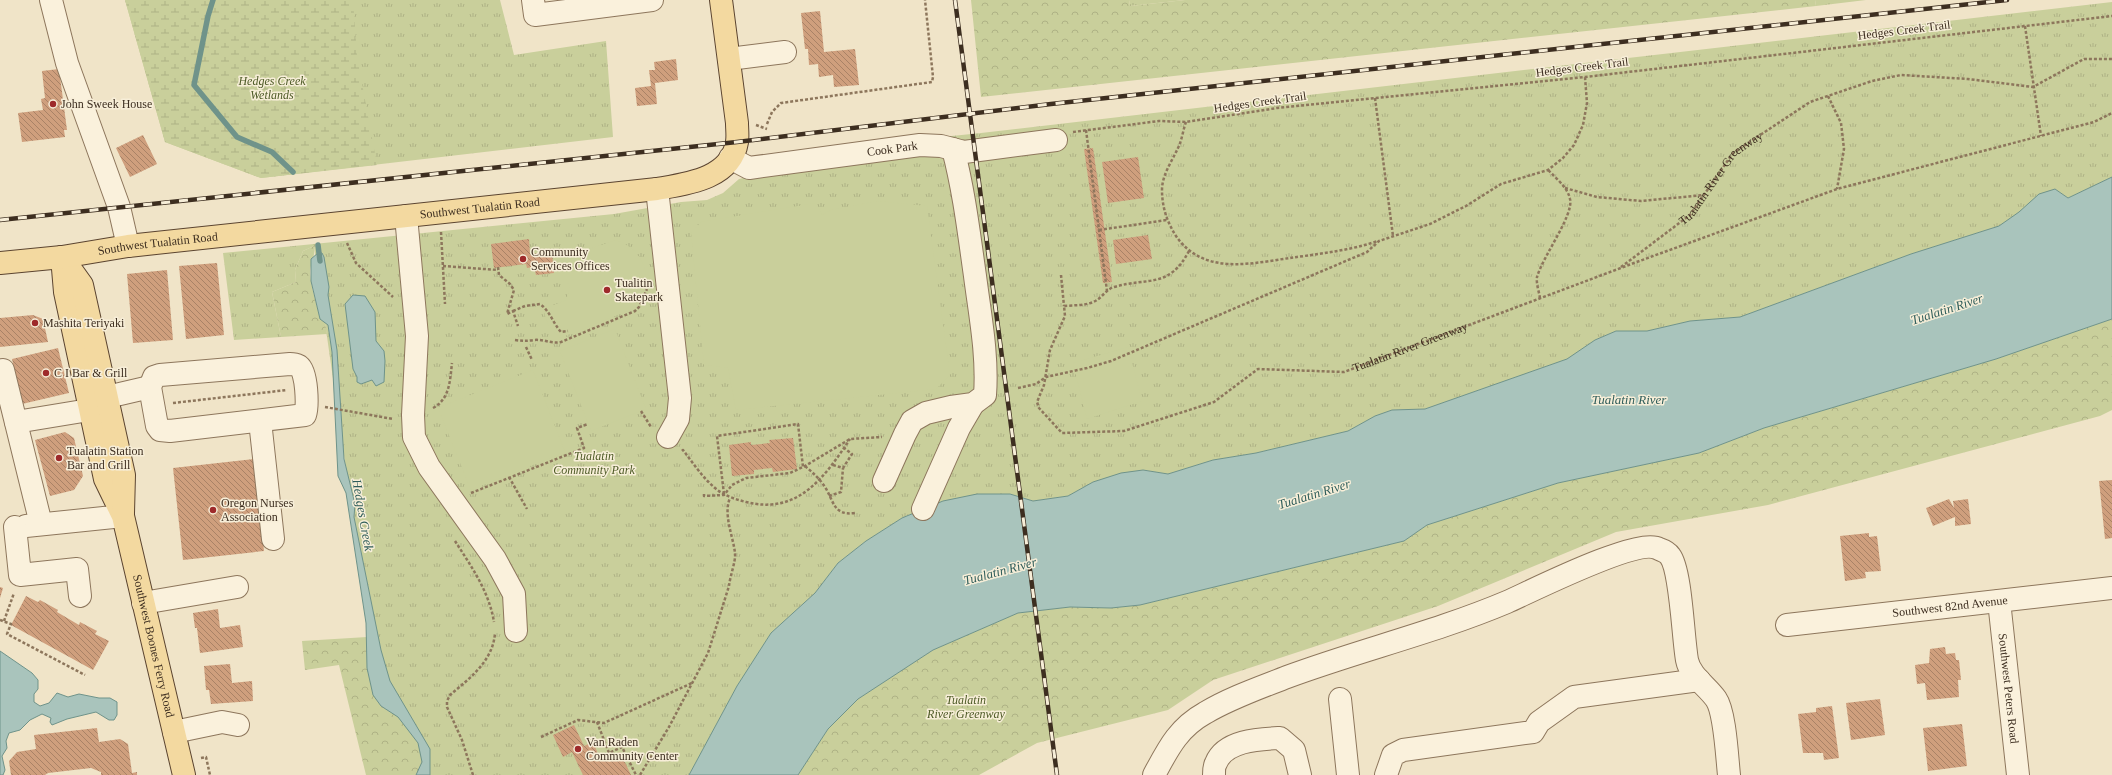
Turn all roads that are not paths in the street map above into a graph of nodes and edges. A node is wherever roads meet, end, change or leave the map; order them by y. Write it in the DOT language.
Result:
graph roads {
  1 [pos="51,0"];
  2 [pos="532,0"];
  3 [pos="652,0"];
  4 [pos="721,0"];
  5 [pos="786,52"];
  6 [pos="729,59"];
  7 [pos="1056,140"];
  8 [pos="954,149"];
  9 [pos="730,158"];
  10 [pos="657,189"];
  11 [pos="406,216"];
  12 [pos="128,246"];
  13 [pos="62,257"];
  14 [pos="0,263"];
  15 [pos="3,370"];
  16 [pos="150,387"];
  17 [pos="107,397"];
  18 [pos="979,400"];
  19 [pos="89,410"];
  20 [pos="260,421"];
  21 [pos="16,422"];
  22 [pos="668,438"];
  23 [pos="884,481"];
  24 [pos="924,509"];
  25 [pos="122,516"];
  26 [pos="41,524"];
  27 [pos="7,528"];
  28 [pos="272,539"];
  29 [pos="237,587"];
  30 [pos="2112,588"];
  31 [pos="80,596"];
  32 [pos="1998,601"];
  33 [pos="143,603"];
  34 [pos="1787,625"];
  35 [pos="506,630"];
  36 [pos="1699,680"];
  37 [pos="1340,699"];
  38 [pos="238,725"];
  39 [pos="174,732"];
  40 [pos="184,775"];
  41 [pos="1154,775"];
  42 [pos="1214,775"];
  43 [pos="1300,775"];
  44 [pos="1348,775"];
  45 [pos="1386,775"];
  46 [pos="1729,775"];
  47 [pos="2018,775"];
  1 -- 12 [label="street"];
  2 -- 3 [label="street"];
  4 -- 6 [label="main road, Southwest Tualatin Road"];
  5 -- 6 [label="street"];
  6 -- 9 [label="main road, Southwest Tualatin Road"];
  7 -- 8 [label="street, Cook Park"];
  8 -- 9 [label="street, Cook Park"];
  8 -- 18 [label="street"];
  9 -- 10 [label="main road, Southwest Tualatin Road"];
  10 -- 11 [label="main road, Southwest Tualatin Road"];
  10 -- 22 [label="street"];
  11 -- 12 [label="main road, Southwest Tualatin Road"];
  11 -- 35 [label="street"];
  12 -- 13 [label="main road, Southwest Tualatin Road"];
  13 -- 14 [label="main road"];
  13 -- 17 [label="main road, Southwest Boones Ferry Road"];
  13 -- 19 [label="main road, Southwest Boones Ferry Road"];
  15 -- 21 [label="street"];
  16 -- 17 [label="street"];
  16 -- 20 [label="street"];
  16 -- 20 [label="street"];
  17 -- 25 [label="main road, Southwest Boones Ferry Road"];
  18 -- 23 [label="street"];
  18 -- 24 [label="street"];
  19 -- 21 [label="street"];
  19 -- 25 [label="main road, Southwest Boones Ferry Road"];
  20 -- 28 [label="street"];
  21 -- 26 [label="street"];
  25 -- 26 [label="street"];
  25 -- 33 [label="main road, Southwest Boones Ferry Road"];
  26 -- 27 [label="street"];
  27 -- 31 [label="street"];
  29 -- 33 [label="street"];
  30 -- 32 [label="street, Southwest 82nd Avenue"];
  32 -- 34 [label="street, Southwest 82nd Avenue"];
  32 -- 47 [label="street, Southwest Peters Road"];
  33 -- 39 [label="main road, Southwest Boones Ferry Road"];
  36 -- 41 [label="street"];
  36 -- 45 [label="street"];
  36 -- 46 [label="street"];
  37 -- 44 [label="street"];
  38 -- 39 [label="street"];
  39 -- 40 [label="main road, Southwest Boones Ferry Road"];
  42 -- 43 [label="street"];
}
